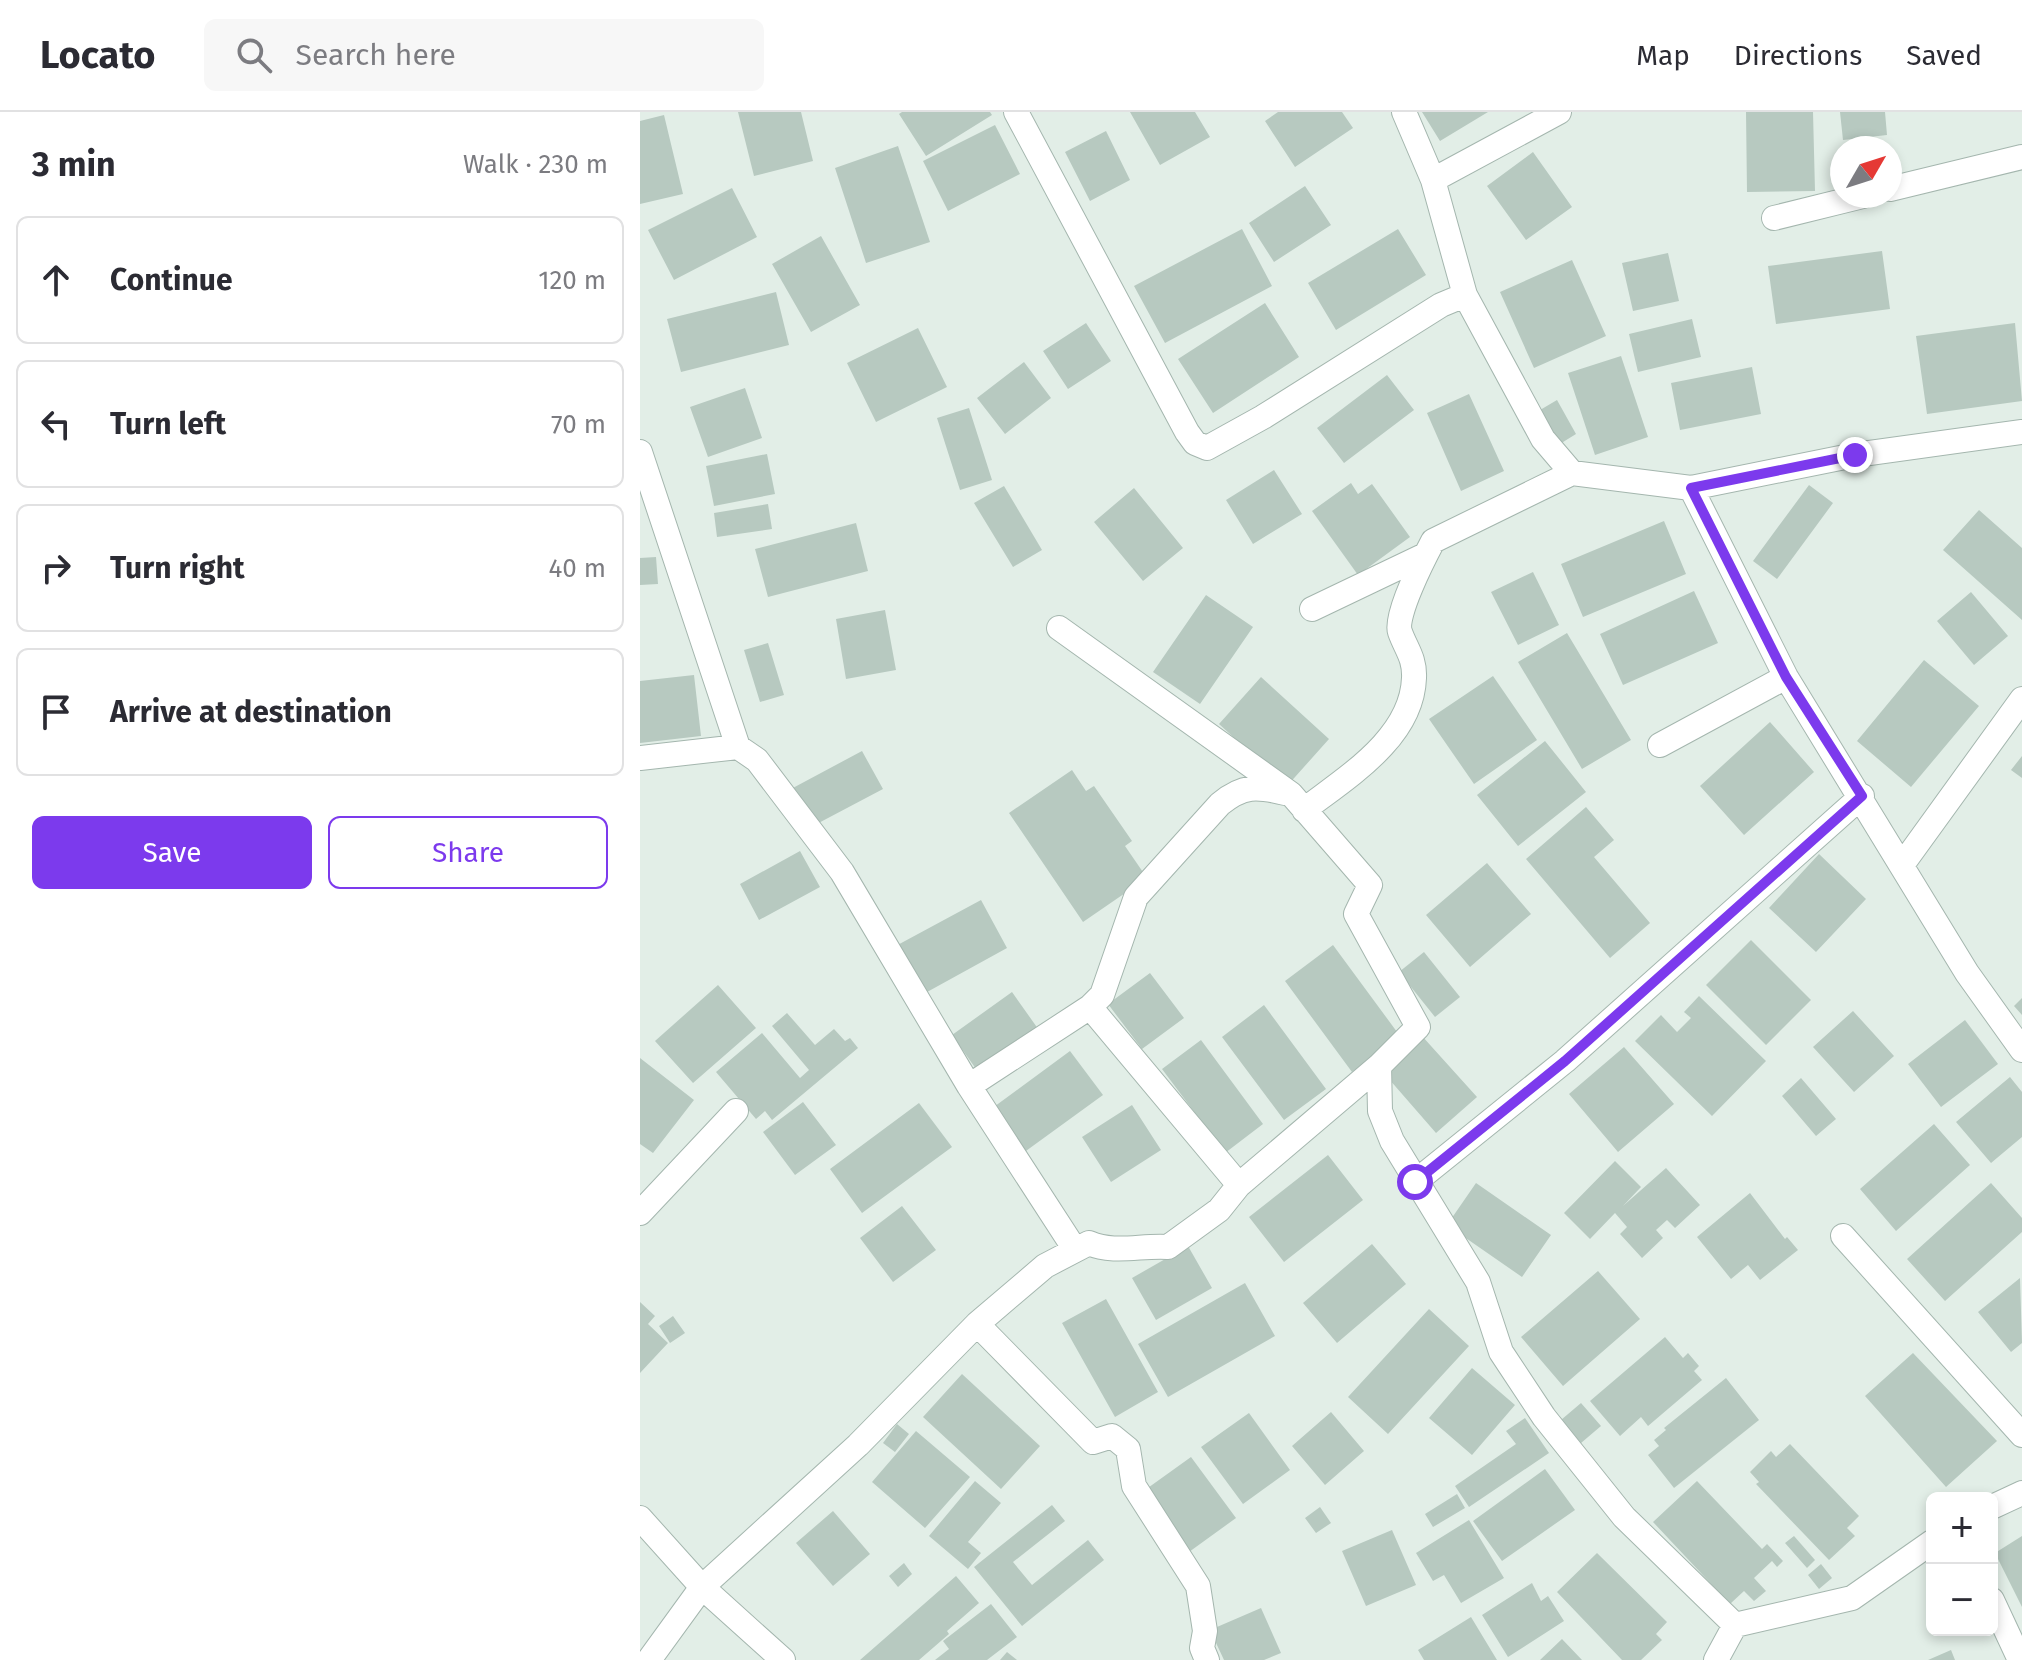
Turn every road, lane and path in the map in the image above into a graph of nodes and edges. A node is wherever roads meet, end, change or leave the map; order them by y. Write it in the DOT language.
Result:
graph roads {
  1 [pos="1016,112"];
  2 [pos="1404,112"];
  3 [pos="1559,112"];
  4 [pos="2022,157"];
  5 [pos="1433,180"];
  6 [pos="1902,186"];
  7 [pos="1830,204"];
  8 [pos="1774,218"];
  9 [pos="1465,295"];
  10 [pos="2022,432"];
  11 [pos="640,452"];
  12 [pos="1572,473"];
  13 [pos="1691,488"];
  14 [pos="1425,555"];
  15 [pos="1312,609"];
  16 [pos="1059,628"];
  17 [pos="1786,677"];
  18 [pos="2022,699"];
  19 [pos="1660,745"];
  20 [pos="738,747"];
  21 [pos="640,758"];
  22 [pos="1862,796"];
  23 [pos="1297,802"];
  24 [pos="1902,865"];
  25 [pos="1090,1007"];
  26 [pos="2022,1050"];
  27 [pos="1379,1066"];
  28 [pos="969,1086"];
  29 [pos="1337,1102"];
  30 [pos="736,1111"];
  31 [pos="1380,1111"];
  32 [pos="1415,1182"];
  33 [pos="1239,1185"];
  34 [pos="640,1213"];
  35 [pos="1843,1236"];
  36 [pos="1074,1248"];
  37 [pos="977,1324"];
  38 [pos="2022,1435"];
  39 [pos="2022,1493"];
  40 [pos="1998,1504"];
  41 [pos="640,1518"];
  42 [pos="1926,1546"];
  43 [pos="702,1587"];
  44 [pos="1998,1613"];
  45 [pos="1735,1625"];
  46 [pos="649,1660"];
  47 [pos="783,1660"];
  48 [pos="1207,1660"];
  49 [pos="1716,1660"];
  50 [pos="2020,1660"];
  1 -- 9 [label="street"];
  2 -- 5 [label="street"];
  3 -- 5 [label="street"];
  4 -- 6 [label="street"];
  5 -- 9 [label="street"];
  7 -- 8 [label="street"];
  9 -- 12 [label="street"];
  10 -- 13 [label="street"];
  11 -- 20 [label="street"];
  12 -- 13 [label="street"];
  12 -- 14 [label="street"];
  13 -- 17 [label="street"];
  14 -- 15 [label="street"];
  14 -- 23 [label="street"];
  16 -- 23 [label="street"];
  17 -- 19 [label="street"];
  17 -- 22 [label="street"];
  18 -- 24 [label="street"];
  20 -- 21 [label="street"];
  20 -- 28 [label="street"];
  22 -- 24 [label="street"];
  22 -- 32 [label="street"];
  23 -- 25 [label="street"];
  23 -- 27 [label="street"];
  24 -- 26 [label="street"];
  25 -- 28 [label="street"];
  25 -- 33 [label="street"];
  27 -- 29 [label="street"];
  27 -- 31 [label="street"];
  28 -- 36 [label="street"];
  29 -- 31 [label="street"];
  29 -- 33 [label="street"];
  30 -- 34 [label="street"];
  31 -- 32 [label="street"];
  32 -- 45 [label="street"];
  33 -- 36 [label="street"];
  35 -- 38 [label="street"];
  36 -- 37 [label="street"];
  37 -- 43 [label="street"];
  37 -- 48 [label="street"];
  39 -- 40 [label="street"];
  41 -- 43 [label="street"];
  42 -- 45 [label="street"];
  43 -- 46 [label="street"];
  43 -- 47 [label="street"];
  44 -- 50 [label="street"];
  45 -- 49 [label="street"];
}
